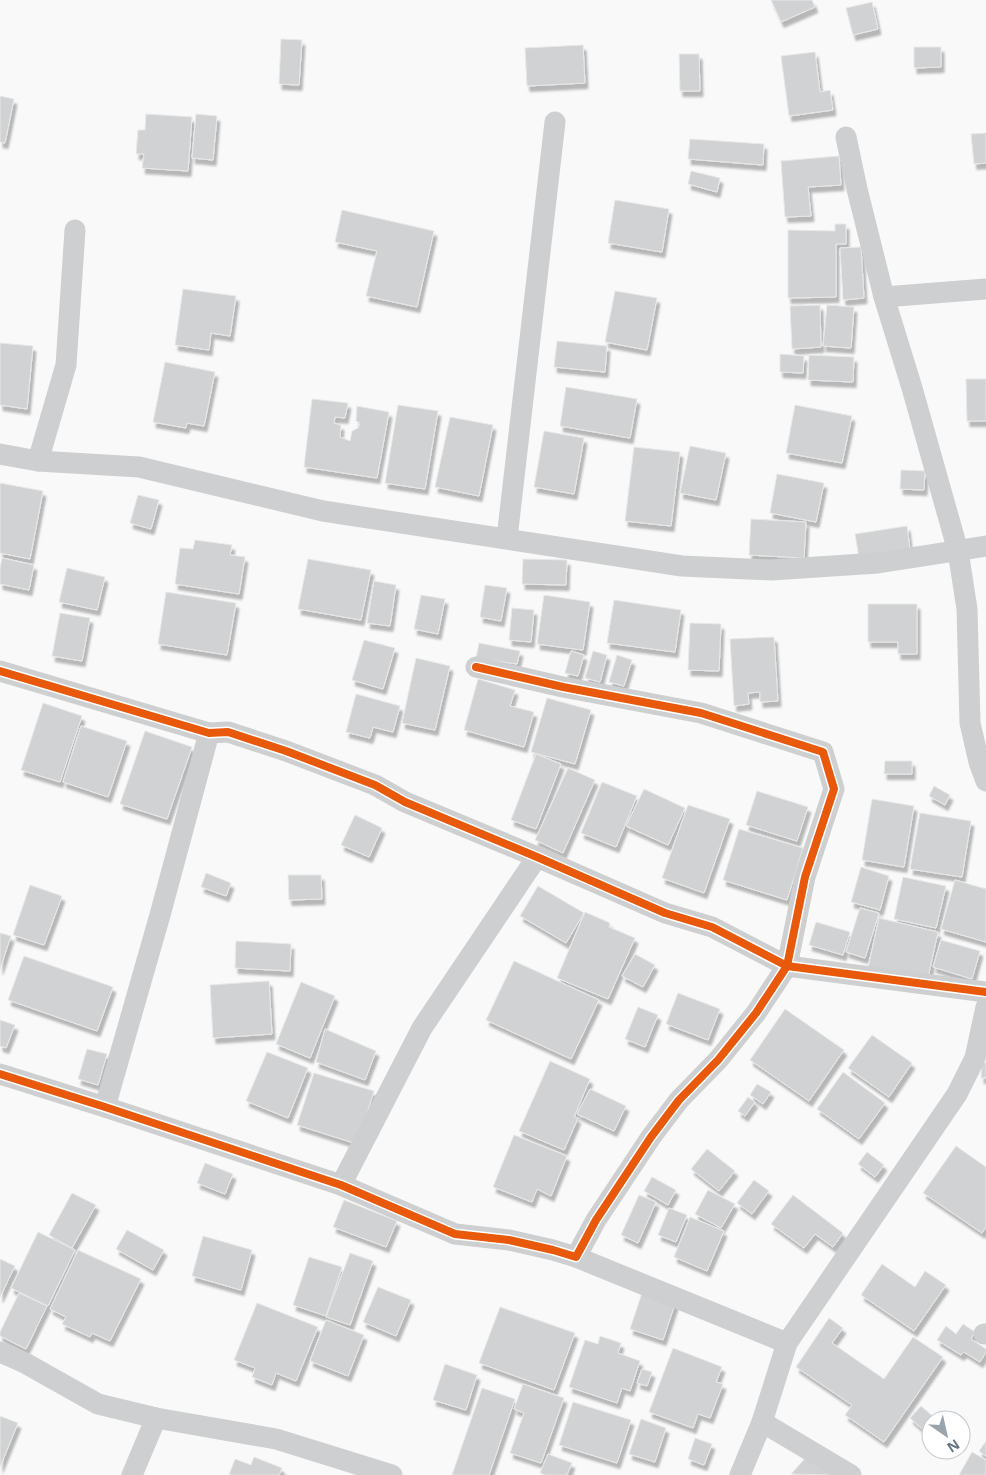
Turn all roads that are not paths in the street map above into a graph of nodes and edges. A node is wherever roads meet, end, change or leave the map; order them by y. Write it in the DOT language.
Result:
graph roads {
  1 [pos="555,122"];
  2 [pos="846,137"];
  3 [pos="75,230"];
  4 [pos="986,289"];
  5 [pos="884,297"];
  6 [pos="0,454"];
  7 [pos="38,461"];
  8 [pos="507,538"];
  9 [pos="986,546"];
  10 [pos="958,551"];
  11 [pos="476,667"];
  12 [pos="0,671"];
  13 [pos="209,733"];
  14 [pos="986,781"];
  15 [pos="538,857"];
  16 [pos="787,966"];
  17 [pos="986,992"];
  18 [pos="986,1007"];
  19 [pos="0,1074"];
  20 [pos="105,1106"];
  21 [pos="340,1185"];
  22 [pos="576,1257"];
  23 [pos="787,1343"];
  24 [pos="0,1352"];
  25 [pos="156,1418"];
  26 [pos="762,1422"];
  27 [pos="132,1475"];
  28 [pos="392,1475"];
  29 [pos="740,1475"];
  30 [pos="850,1475"];
  1 -- 8 [label="street"];
  2 -- 5 [label="street"];
  3 -- 7 [label="street"];
  4 -- 5 [label="street"];
  5 -- 10 [label="street"];
  6 -- 7 [label="street"];
  7 -- 8 [label="street"];
  8 -- 10 [label="street"];
  9 -- 10 [label="street"];
  10 -- 14 [label="street"];
  11 -- 16 [label="street"];
  12 -- 13 [label="street"];
  13 -- 15 [label="street"];
  13 -- 20 [label="street"];
  15 -- 16 [label="street"];
  15 -- 21 [label="street"];
  16 -- 17 [label="street"];
  16 -- 22 [label="street"];
  18 -- 23 [label="street"];
  19 -- 20 [label="street"];
  20 -- 21 [label="street"];
  21 -- 22 [label="street"];
  22 -- 23 [label="street"];
  23 -- 26 [label="street"];
  24 -- 25 [label="street"];
  25 -- 27 [label="street"];
  25 -- 28 [label="street"];
  26 -- 29 [label="street"];
  26 -- 30 [label="street"];
}
